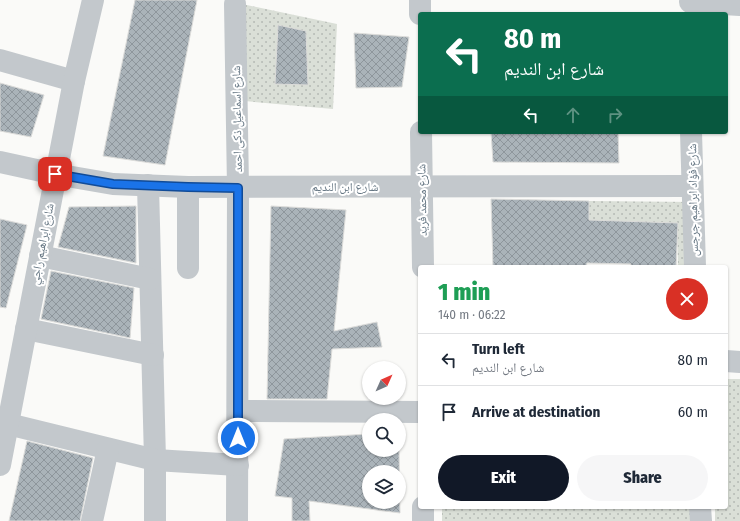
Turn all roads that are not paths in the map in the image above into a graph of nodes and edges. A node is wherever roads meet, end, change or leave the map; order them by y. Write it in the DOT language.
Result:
graph roads {
  1 [pos="93,0"];
  2 [pos="420,0"];
  3 [pos="235,4"];
  4 [pos="690,5"];
  5 [pos="740,5"];
  6 [pos="420,12"];
  7 [pos="0,60"];
  8 [pos="74,81"];
  9 [pos="421,134"];
  10 [pos="692,134"];
  11 [pos="0,162"];
  12 [pos="55,174"];
  13 [pos="148,185"];
  14 [pos="422,186"];
  15 [pos="692,186"];
  16 [pos="188,187"];
  17 [pos="238,188"];
  18 [pos="40,256"];
  19 [pos="423,265"];
  20 [pos="695,265"];
  21 [pos="188,268"];
  22 [pos="150,279"];
  23 [pos="26,329"];
  24 [pos="153,355"];
  25 [pos="728,361"];
  26 [pos="740,362"];
  27 [pos="238,411"];
  28 [pos="418,412"];
  29 [pos="8,424"];
  30 [pos="108,449"];
  31 [pos="155,460"];
  32 [pos="0,465"];
  33 [pos="238,465"];
  34 [pos="423,509"];
  35 [pos="700,509"];
  36 [pos="92,521"];
  37 [pos="155,521"];
  38 [pos="237,521"];
  39 [pos="423,521"];
  40 [pos="701,521"];
  1 -- 8 [label="street, شارع ابراهيم راجي"];
  2 -- 6 [label="street"];
  3 -- 17 [label="street, شارع اسماعيل ذكى احمد"];
  4 -- 5 [label="street"];
  7 -- 8 [label="street"];
  8 -- 12 [label="street, شارع ابراهيم راجي"];
  9 -- 14 [label="street, شارع محمد فريد"];
  10 -- 15 [label="street, شارع فؤاد ابراهيم جرجس"];
  11 -- 12 [label="street, شارع ابن النديم"];
  12 -- 13 [label="street, شارع ابن النديم"];
  12 -- 18 [label="street, شارع ابراهيم راجي"];
  13 -- 16 [label="street, شارع ابن النديم"];
  13 -- 22 [label="street"];
  14 -- 15 [label="street, شارع ابن النديم"];
  14 -- 17 [label="street, شارع ابن النديم"];
  14 -- 19 [label="street, شارع محمد فريد"];
  15 -- 20 [label="street, شارع فؤاد ابراهيم جرجس"];
  16 -- 17 [label="street, شارع ابن النديم"];
  16 -- 21 [label="street"];
  17 -- 27 [label="street, شارع اسماعيل ذكى احمد"];
  18 -- 22 [label="street"];
  18 -- 23 [label="street, شارع ابراهيم راجي"];
  22 -- 24 [label="street"];
  23 -- 24 [label="street"];
  23 -- 29 [label="street, شارع ابراهيم راجي"];
  24 -- 31 [label="street"];
  25 -- 26 [label="street"];
  27 -- 28 [label="street"];
  27 -- 33 [label="street, شارع اسماعيل ذكى احمد"];
  29 -- 30 [label="street"];
  29 -- 32 [label="street, شارع ابراهيم راجي"];
  30 -- 31 [label="street"];
  30 -- 36 [label="street"];
  31 -- 33 [label="street"];
  31 -- 37 [label="street"];
  33 -- 38 [label="street, شارع اسماعيل ذكى احمد"];
  34 -- 39 [label="street"];
  35 -- 40 [label="street"];
}
